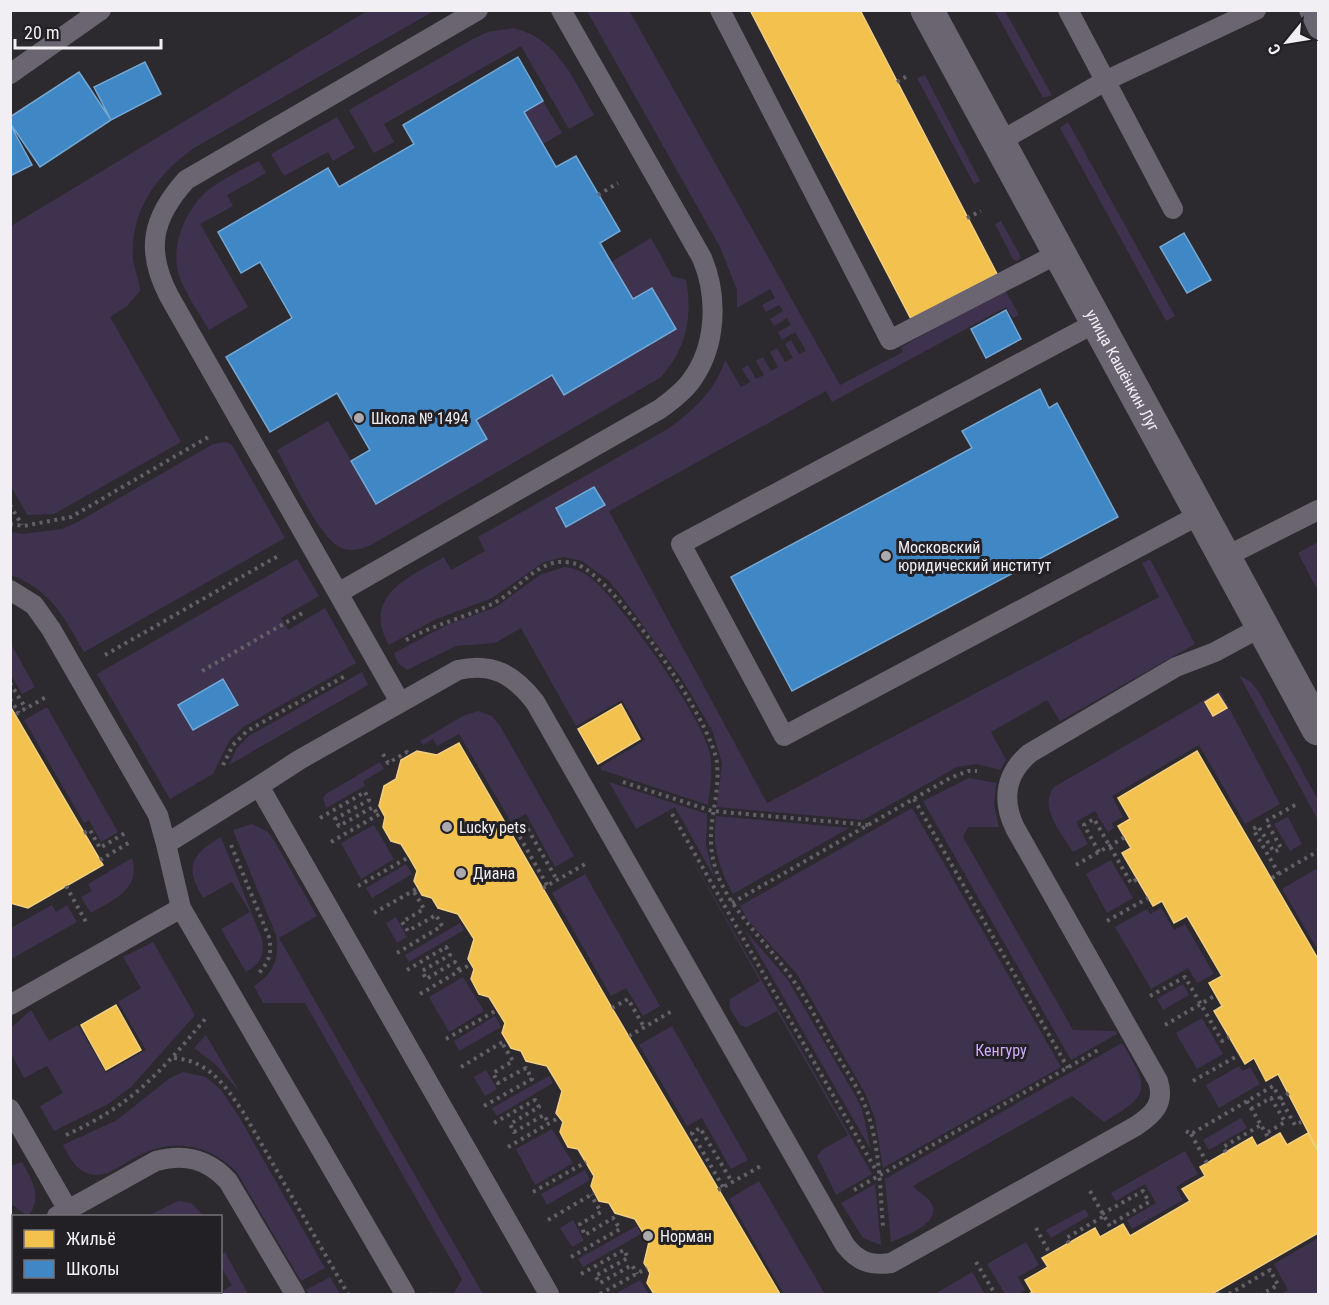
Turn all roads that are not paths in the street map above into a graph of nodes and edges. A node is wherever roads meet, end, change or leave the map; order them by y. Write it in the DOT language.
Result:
graph roads {
  1 [pos="101,10"];
  2 [pos="478,10"];
  3 [pos="561,10"];
  4 [pos="720,10"];
  5 [pos="927,10"];
  6 [pos="1068,10"];
  7 [pos="1256,10"];
  8 [pos="1309,10"];
  9 [pos="1318,29"];
  10 [pos="10,74"];
  11 [pos="1107,80"];
  12 [pos="999,142"];
  13 [pos="1173,209"];
  14 [pos="1059,253"];
  15 [pos="1097,322"];
  16 [pos="1318,510"];
  17 [pos="1201,514"];
  18 [pos="1225,557"];
  19 [pos="10,590"];
  20 [pos="338,593"];
  21 [pos="1263,626"];
  22 [pos="400,702"];
  23 [pos="1318,729"];
  24 [pos="259,786"];
  25 [pos="166,844"];
  26 [pos="182,908"];
  27 [pos="10,1005"];
  28 [pos="10,1109"];
  29 [pos="63,1213"];
  30 [pos="295,1294"];
  31 [pos="405,1294"];
  32 [pos="549,1294"];
  1 -- 10 [label="lane"];
  2 -- 20 [label="lane"];
  3 -- 20 [label="lane"];
  4 -- 14 [label="lane"];
  5 -- 12 [label="street, улица Кашёнкин Луг"];
  6 -- 11 [label="lane"];
  7 -- 11 [label="lane"];
  8 -- 9 [label="lane"];
  11 -- 12 [label="lane"];
  11 -- 13 [label="lane"];
  12 -- 14 [label="street, улица Кашёнкин Луг"];
  14 -- 15 [label="street, улица Кашёнкин Луг"];
  15 -- 17 [label="street, улица Кашёнкин Луг"];
  15 -- 17 [label="lane"];
  16 -- 18 [label="lane"];
  17 -- 18 [label="street, улица Кашёнкин Луг"];
  18 -- 21 [label="street, улица Кашёнкин Луг"];
  19 -- 25 [label="lane"];
  20 -- 22 [label="lane"];
  21 -- 22 [label="lane"];
  21 -- 23 [label="street, улица Кашёнкин Луг"];
  22 -- 24 [label="lane"];
  24 -- 25 [label="lane"];
  24 -- 32 [label="lane"];
  25 -- 26 [label="lane"];
  26 -- 27 [label="lane"];
  26 -- 31 [label="lane"];
  28 -- 29 [label="lane"];
  29 -- 30 [label="lane"];
}
